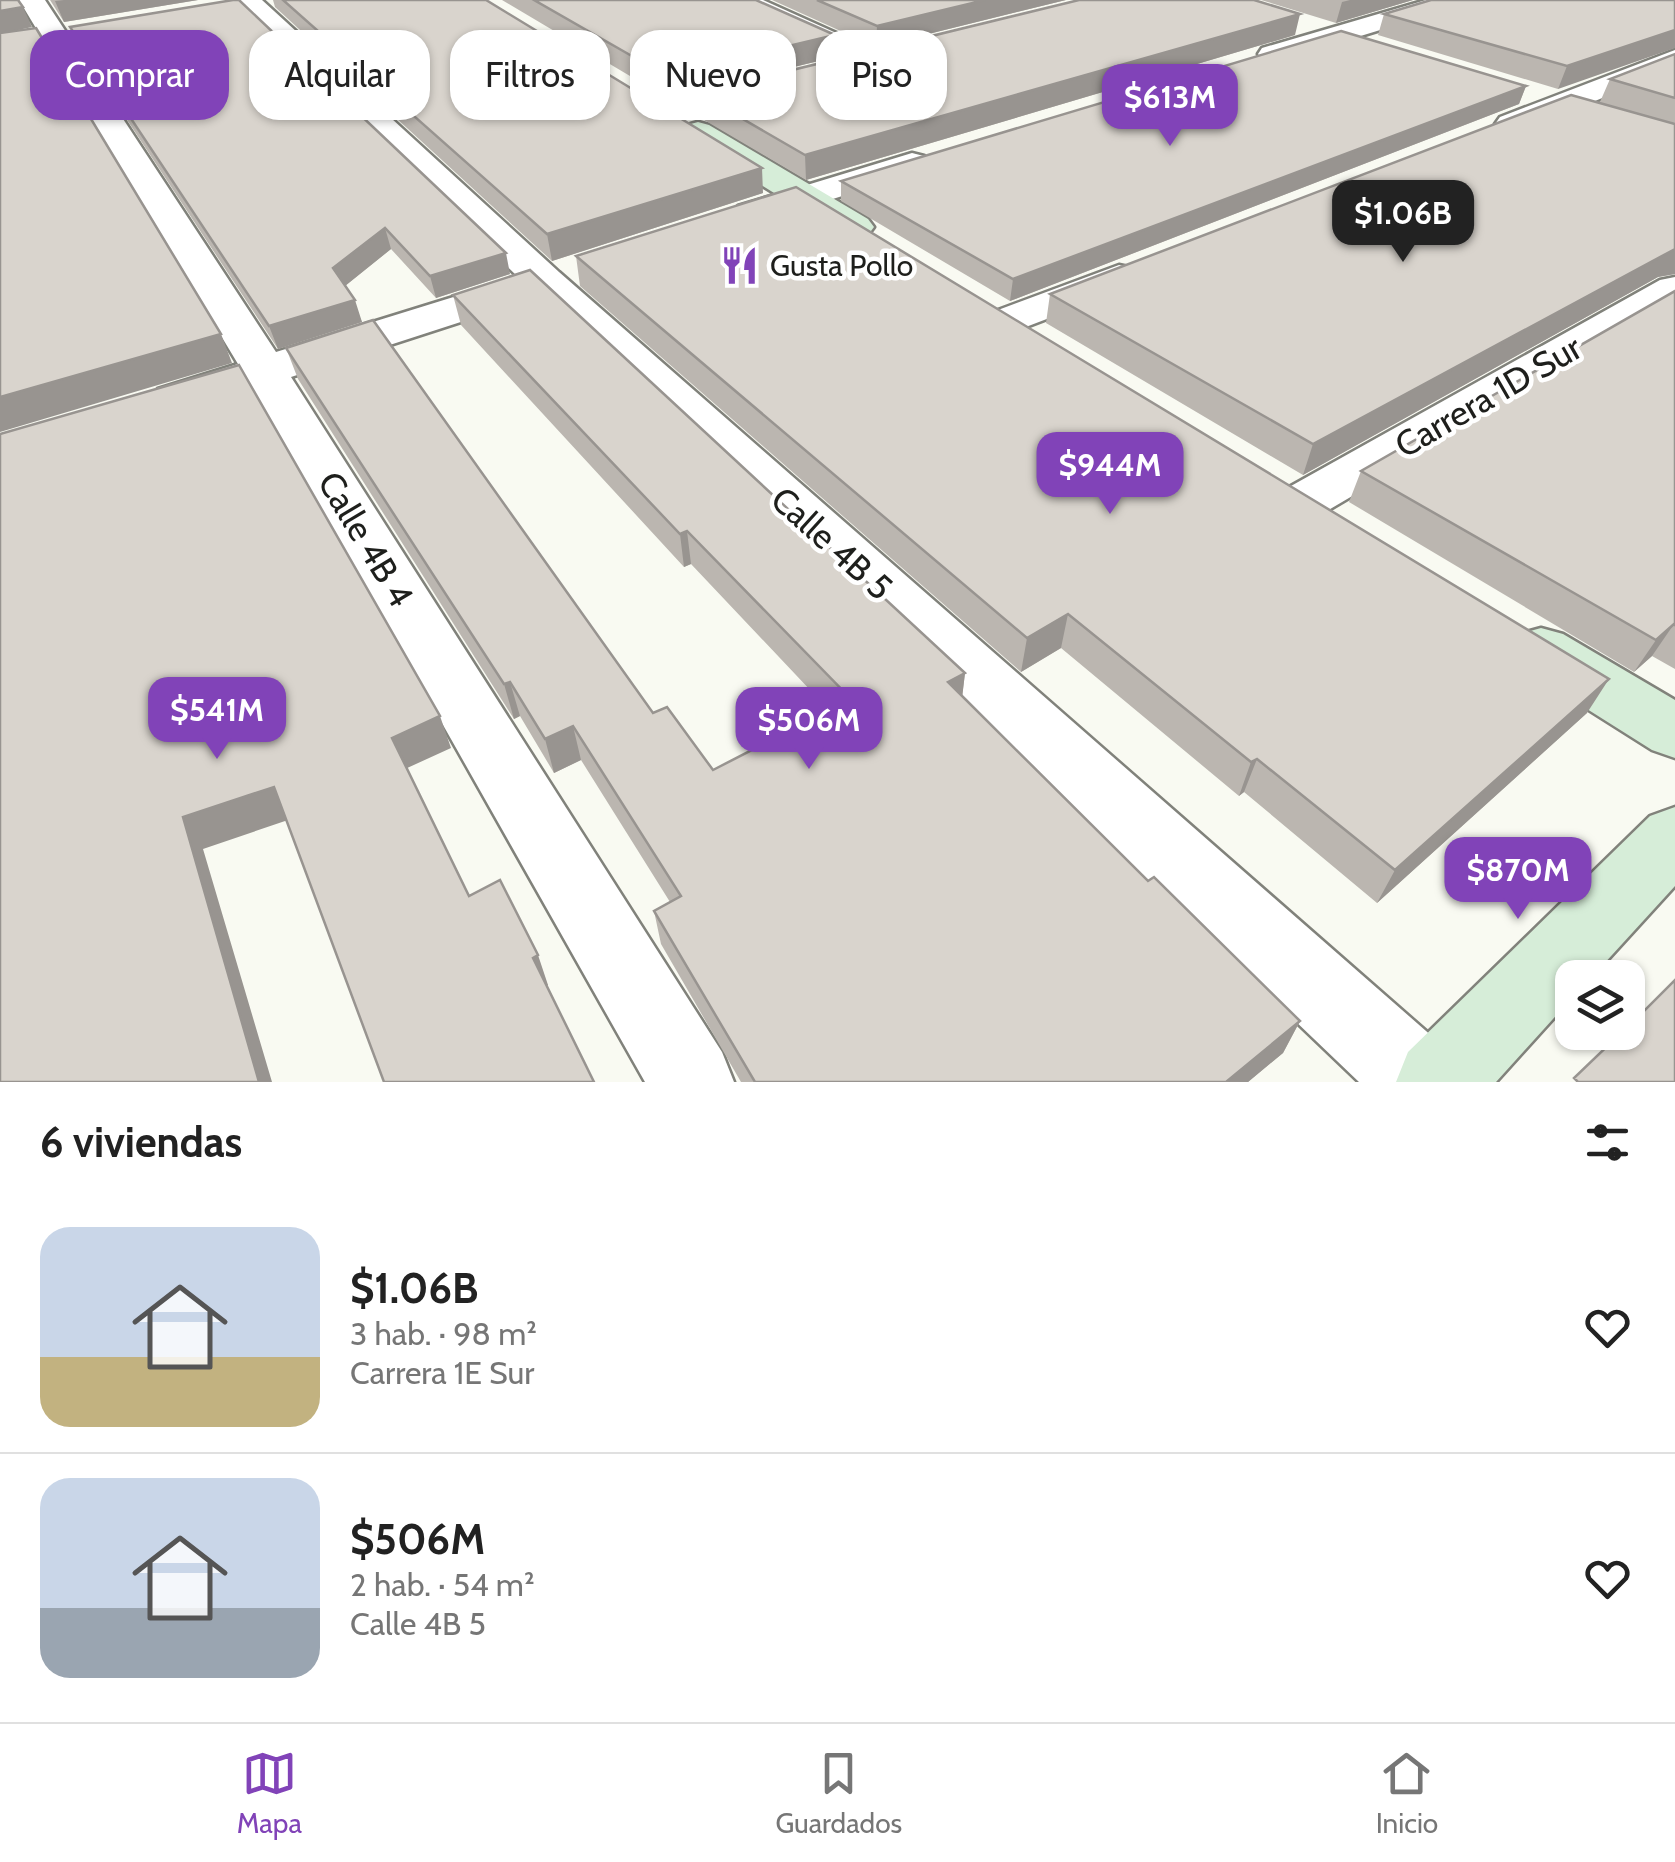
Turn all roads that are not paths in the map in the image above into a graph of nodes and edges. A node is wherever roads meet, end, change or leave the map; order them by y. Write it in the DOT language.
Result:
graph roads {
  1 [pos="742,0"];
  2 [pos="1452,0"];
  3 [pos="248,2"];
  4 [pos="1286,20"];
  5 [pos="45,28"];
  6 [pos="816,34"];
  7 [pos="1336,34"];
  8 [pos="1392,52"];
  9 [pos="1675,58"];
  10 [pos="1241,64"];
  11 [pos="798,79"];
  12 [pos="1523,92"];
  13 [pos="1561,104"];
  14 [pos="1599,116"];
  15 [pos="1487,133"];
  16 [pos="938,156"];
  17 [pos="805,196"];
  18 [pos="712,226"];
  19 [pos="888,248"];
  20 [pos="1154,264"];
  21 [pos="564,275"];
  22 [pos="1675,289"];
  23 [pos="1054,352"];
  24 [pos="265,371"];
  25 [pos="132,412"];
  26 [pos="1302,504"];
  27 [pos="1505,628"];
  28 [pos="1675,732"];
  29 [pos="1675,837"];
  30 [pos="692,1082"];
  31 [pos="1420,1082"];
  32 [pos="1438,1082"];
  1 -- 6 [label="street"];
  2 -- 7 [label="street"];
  3 -- 21 [label="street, Calle 4B 5"];
  4 -- 7 [label="street"];
  5 -- 24 [label="street, Calle 4B 4"];
  7 -- 8 [label="street"];
  7 -- 10 [label="street"];
  9 -- 13 [label="street"];
  11 -- 17 [label="street"];
  12 -- 13 [label="street"];
  13 -- 14 [label="street"];
  13 -- 15 [label="street"];
  16 -- 17 [label="street"];
  17 -- 18 [label="street"];
  17 -- 19 [label="street"];
  20 -- 23 [label="street"];
  21 -- 24 [label="street"];
  21 -- 31 [label="street, Calle 4B 5"];
  22 -- 26 [label="street, Carrera 1D Sur"];
  24 -- 25 [label="street"];
  24 -- 30 [label="street, Calle 4B 4"];
  27 -- 28 [label="street"];
  29 -- 32 [label="street"];
}
